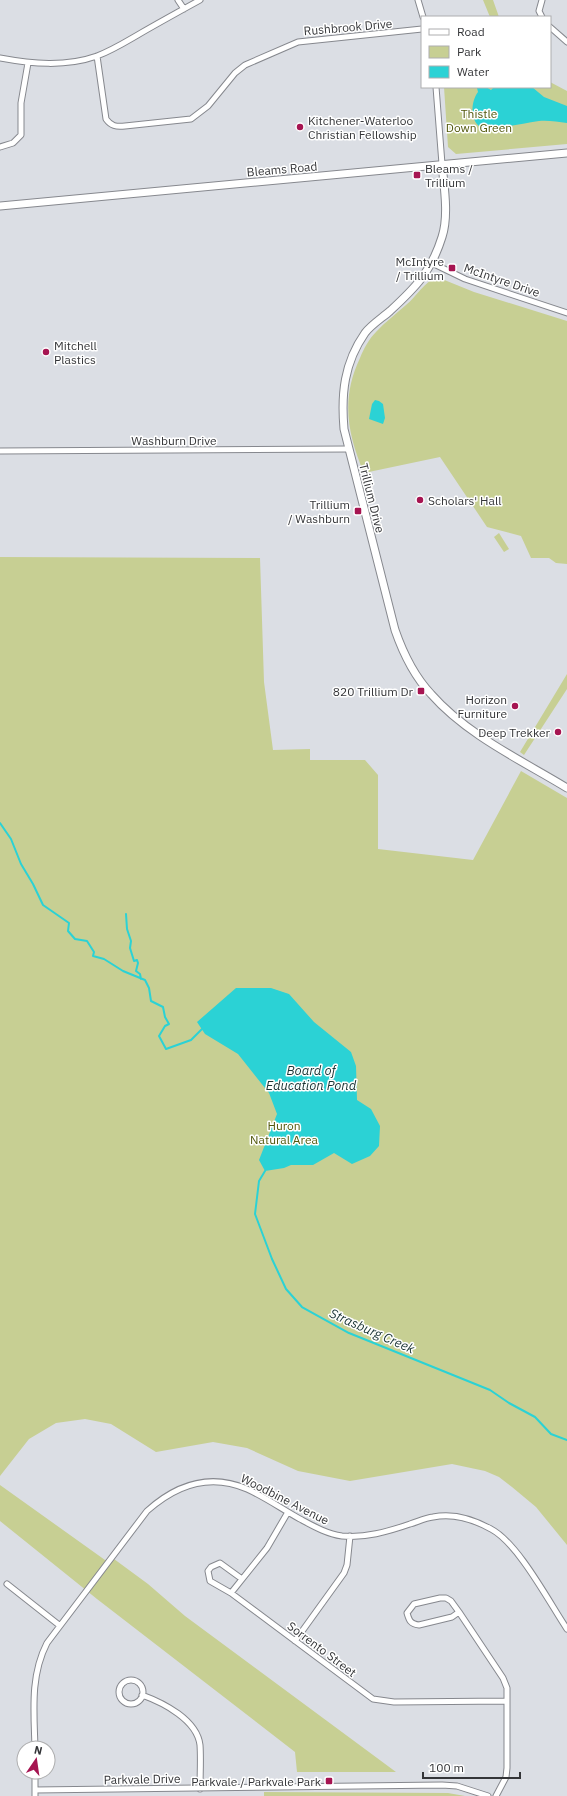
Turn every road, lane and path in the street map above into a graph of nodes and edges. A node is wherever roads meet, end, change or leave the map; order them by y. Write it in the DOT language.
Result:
graph roads {
  1 [pos="178,0"];
  2 [pos="200,0"];
  3 [pos="418,0"];
  4 [pos="542,0"];
  5 [pos="184,9"];
  6 [pos="423,16"];
  7 [pos="542,16"];
  8 [pos="551,28"];
  9 [pos="421,29"];
  10 [pos="567,42"];
  11 [pos="97,56"];
  12 [pos="0,58"];
  13 [pos="28,63"];
  14 [pos="436,88"];
  15 [pos="0,147"];
  16 [pos="567,152"];
  17 [pos="442,164"];
  18 [pos="0,206"];
  19 [pos="432,263"];
  20 [pos="567,313"];
  21 [pos="348,449"];
  22 [pos="0,452"];
  23 [pos="567,788"];
  24 [pos="288,1512"];
  25 [pos="350,1536"];
  26 [pos="242,1579"];
  27 [pos="7,1584"];
  28 [pos="231,1593"];
  29 [pos="459,1612"];
  30 [pos="59,1625"];
  31 [pos="567,1629"];
  32 [pos="295,1641"];
  33 [pos="142,1696"];
  34 [pos="507,1701"];
  35 [pos="34,1740"];
  36 [pos="35,1780"];
  37 [pos="200,1788"];
  38 [pos="35,1793"];
  39 [pos="488,1796"];
  40 [pos="496,1796"];
  1 -- 5 [label="street"];
  2 -- 5 [label="street"];
  3 -- 6 [label="street"];
  4 -- 7 [label="street"];
  5 -- 11 [label="street"];
  8 -- 10 [label="street"];
  9 -- 11 [label="street, Rushbrook Drive"];
  11 -- 13 [label="street"];
  12 -- 13 [label="street"];
  13 -- 15 [label="street"];
  14 -- 17 [label="street"];
  16 -- 17 [label="street, Bleams Road"];
  17 -- 18 [label="street, Bleams Road"];
  17 -- 19 [label="street, Trillium Drive"];
  19 -- 20 [label="street, McIntyre Drive"];
  19 -- 21 [label="street, Trillium Drive"];
  21 -- 22 [label="street, Washburn Drive"];
  21 -- 23 [label="street, Trillium Drive"];
  24 -- 25 [label="street, Woodbine Avenue"];
  24 -- 26 [label="street"];
  24 -- 30 [label="street, Woodbine Avenue"];
  25 -- 31 [label="street, Woodbine Avenue"];
  25 -- 32 [label="street"];
  26 -- 28 [label="street"];
  26 -- 28 [label="street, Sorrento Street"];
  27 -- 30 [label="street"];
  28 -- 32 [label="street, Sorrento Street"];
  29 -- 29 [label="street"];
  29 -- 34 [label="street"];
  30 -- 35 [label="street, Woodbine Avenue"];
  32 -- 34 [label="street, Sorrento Street"];
  33 -- 33 [label="street"];
  33 -- 37 [label="street"];
  34 -- 40 [label="street"];
  36 -- 38 [label="street"];
  37 -- 38 [label="street, Parkvale Drive"];
  37 -- 39 [label="street, Parkvale Drive"];
}
